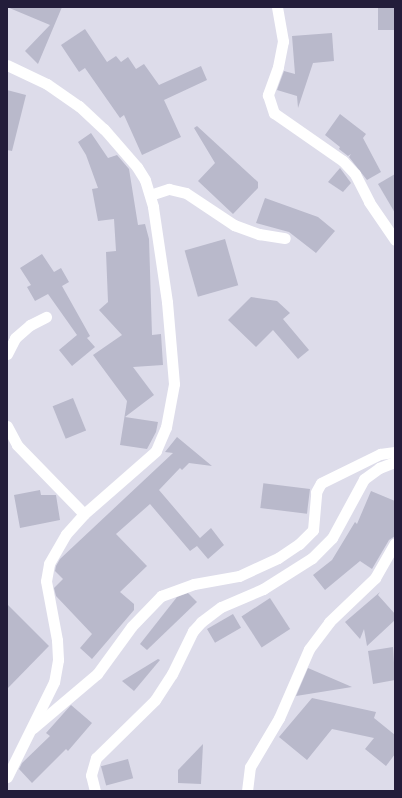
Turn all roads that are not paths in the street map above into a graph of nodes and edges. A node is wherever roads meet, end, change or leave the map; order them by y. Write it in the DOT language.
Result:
graph roads {
  1 [pos="277,7"];
  2 [pos="7,65"];
  3 [pos="150,195"];
  4 [pos="285,238"];
  5 [pos="395,240"];
  6 [pos="46,317"];
  7 [pos="7,354"];
  8 [pos="7,426"];
  9 [pos="395,452"];
  10 [pos="395,462"];
  11 [pos="84,514"];
  12 [pos="395,543"];
  13 [pos="30,731"];
  14 [pos="7,777"];
  15 [pos="95,791"];
  16 [pos="247,791"];
  1 -- 5 [label="street"];
  2 -- 3 [label="street"];
  3 -- 4 [label="street"];
  3 -- 11 [label="street"];
  6 -- 7 [label="street"];
  8 -- 11 [label="street"];
  9 -- 13 [label="street"];
  10 -- 15 [label="street"];
  11 -- 13 [label="street"];
  12 -- 16 [label="street"];
  13 -- 14 [label="street"];
}
